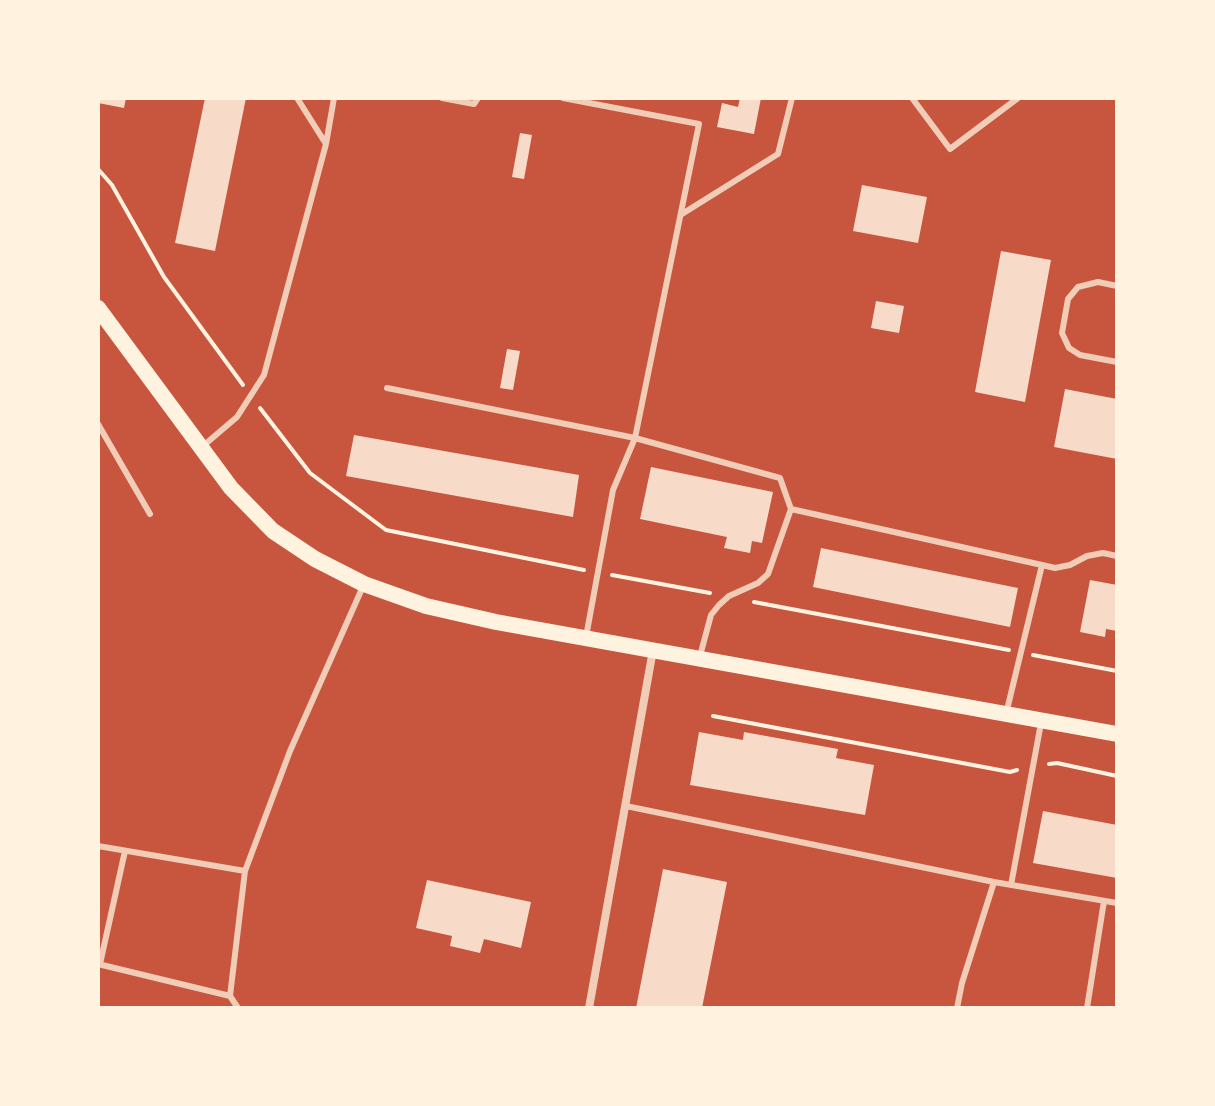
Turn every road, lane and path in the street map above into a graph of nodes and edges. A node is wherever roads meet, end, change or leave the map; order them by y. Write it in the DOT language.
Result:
graph roads {
  1 [pos="297,98"];
  2 [pos="334,98"];
  3 [pos="442,98"];
  4 [pos="478,98"];
  5 [pos="563,98"];
  6 [pos="792,98"];
  7 [pos="912,98"];
  8 [pos="1018,98"];
  9 [pos="326,144"];
  10 [pos="98,169"];
  11 [pos="682,214"];
  12 [pos="1117,286"];
  13 [pos="101,317"];
  14 [pos="1117,362"];
  15 [pos="387,388"];
  16 [pos="250,395"];
  17 [pos="98,424"];
  18 [pos="635,438"];
  19 [pos="200,448"];
  20 [pos="791,509"];
  21 [pos="150,514"];
  22 [pos="1117,556"];
  23 [pos="1042,565"];
  24 [pos="597,572"];
  25 [pos="364,584"];
  26 [pos="729,596"];
  27 [pos="586,637"];
  28 [pos="653,650"];
  29 [pos="1020,652"];
  30 [pos="699,659"];
  31 [pos="1117,671"];
  32 [pos="1006,714"];
  33 [pos="713,716"];
  34 [pos="1041,721"];
  35 [pos="1117,734"];
  36 [pos="1032,767"];
  37 [pos="1117,776"];
  38 [pos="626,806"];
  39 [pos="98,846"];
  40 [pos="125,851"];
  41 [pos="245,871"];
  42 [pos="994,882"];
  43 [pos="1011,885"];
  44 [pos="1104,901"];
  45 [pos="1117,903"];
  46 [pos="99,964"];
  47 [pos="230,996"];
  48 [pos="238,1008"];
  49 [pos="589,1008"];
  50 [pos="957,1008"];
  51 [pos="1087,1008"];
  1 -- 9 [label="lane"];
  2 -- 9 [label="lane"];
  3 -- 4 [label="lane"];
  5 -- 11 [label="lane"];
  6 -- 11 [label="lane"];
  7 -- 8 [label="lane"];
  9 -- 16 [label="lane"];
  10 -- 16 [label="path"];
  11 -- 18 [label="lane"];
  12 -- 14 [label="lane"];
  13 -- 19 [label="main road"];
  15 -- 18 [label="lane"];
  16 -- 19 [label="lane"];
  16 -- 24 [label="path"];
  17 -- 21 [label="lane"];
  18 -- 20 [label="lane"];
  18 -- 24 [label="lane"];
  19 -- 25 [label="main road"];
  20 -- 23 [label="lane"];
  20 -- 26 [label="lane"];
  22 -- 23 [label="lane"];
  23 -- 29 [label="lane"];
  24 -- 26 [label="path"];
  24 -- 27 [label="lane"];
  25 -- 27 [label="main road"];
  25 -- 41 [label="lane"];
  26 -- 29 [label="path"];
  26 -- 30 [label="lane"];
  27 -- 28 [label="main road"];
  28 -- 30 [label="main road"];
  28 -- 38 [label="street"];
  29 -- 31 [label="path"];
  29 -- 32 [label="lane"];
  30 -- 32 [label="main road"];
  32 -- 34 [label="main road"];
  33 -- 36 [label="path"];
  34 -- 35 [label="main road"];
  34 -- 36 [label="lane"];
  36 -- 37 [label="path"];
  36 -- 43 [label="lane"];
  38 -- 42 [label="lane"];
  38 -- 49 [label="street"];
  39 -- 40 [label="lane"];
  40 -- 41 [label="lane"];
  40 -- 46 [label="lane"];
  41 -- 47 [label="lane"];
  42 -- 43 [label="lane"];
  42 -- 50 [label="lane"];
  43 -- 44 [label="lane"];
  44 -- 45 [label="lane"];
  44 -- 51 [label="lane"];
  46 -- 47 [label="lane"];
  47 -- 48 [label="lane"];
}
